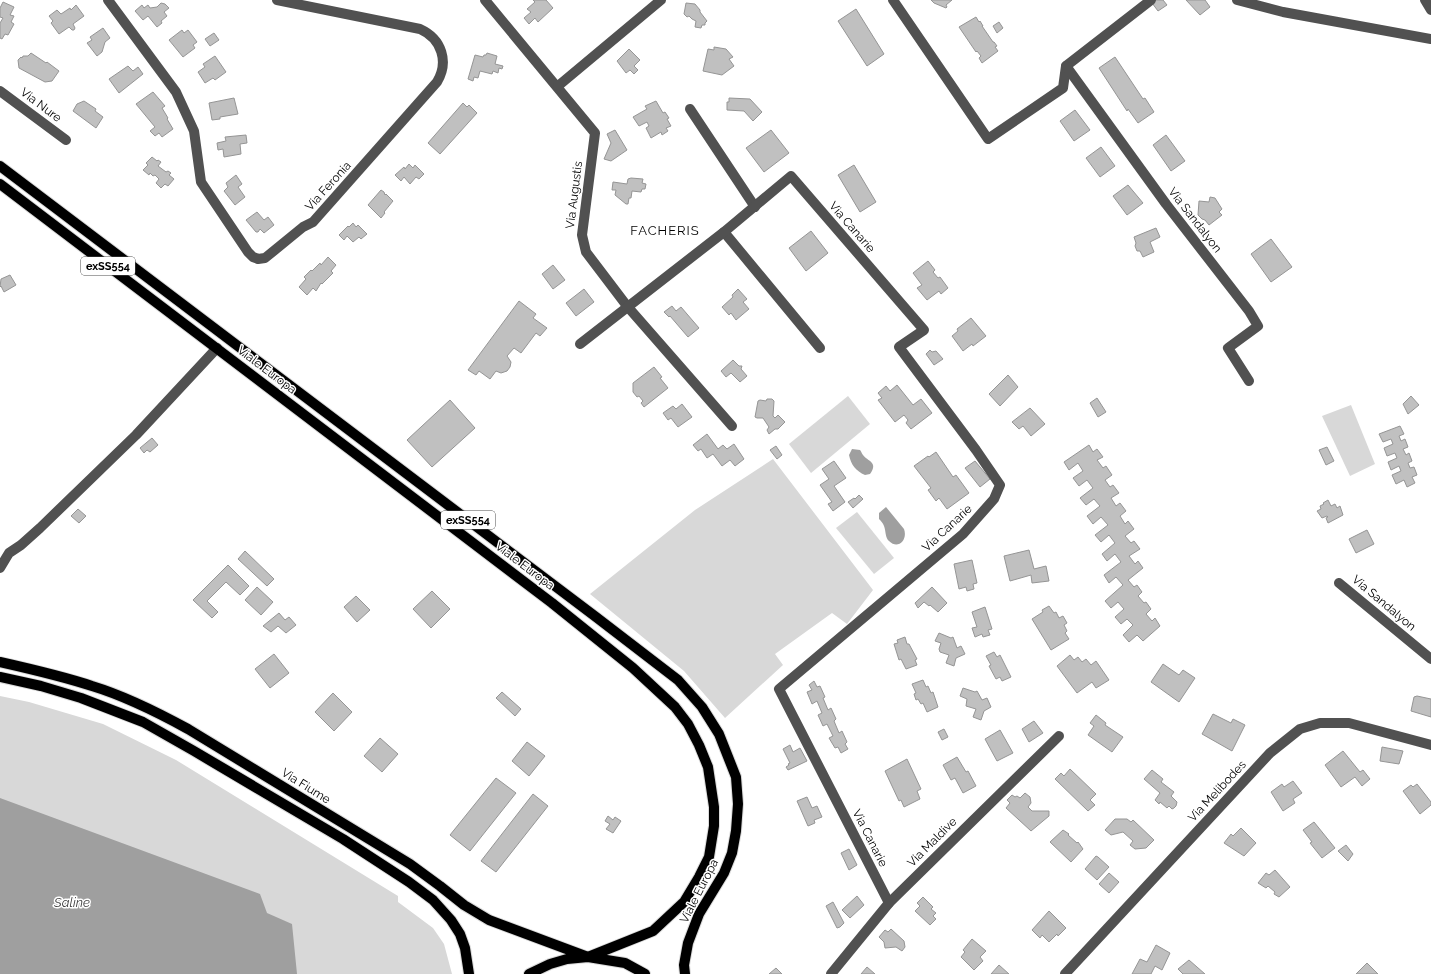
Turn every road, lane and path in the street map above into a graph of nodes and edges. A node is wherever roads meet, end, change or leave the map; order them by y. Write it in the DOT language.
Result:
graph roads {
  1 [pos="108,0"];
  2 [pos="277,0"];
  3 [pos="485,0"];
  4 [pos="661,0"];
  5 [pos="892,0"];
  6 [pos="1151,0"];
  7 [pos="1236,0"];
  8 [pos="1425,0"];
  9 [pos="1431,10"];
  10 [pos="1431,39"];
  11 [pos="1066,66"];
  12 [pos="558,86"];
  13 [pos="0,91"];
  14 [pos="690,109"];
  15 [pos="66,140"];
  16 [pos="0,166"];
  17 [pos="0,184"];
  18 [pos="755,207"];
  19 [pos="724,232"];
  20 [pos="628,306"];
  21 [pos="580,344"];
  22 [pos="217,348"];
  23 [pos="820,348"];
  24 [pos="1249,381"];
  25 [pos="732,426"];
  26 [pos="0,568"];
  27 [pos="1340,582"];
  28 [pos="1431,659"];
  29 [pos="0,662"];
  30 [pos="0,677"];
  31 [pos="1059,736"];
  32 [pos="1431,745"];
  33 [pos="889,903"];
  34 [pos="588,957"];
  35 [pos="469,974"];
  36 [pos="529,974"];
  37 [pos="645,974"];
  38 [pos="685,974"];
  39 [pos="831,974"];
  40 [pos="1065,974"];
  1 -- 2 [label="street, Via Feronia"];
  3 -- 12 [label="street, Via Augustis"];
  4 -- 12 [label="street"];
  5 -- 11 [label="street"];
  6 -- 11 [label="street"];
  7 -- 10 [label="street"];
  8 -- 9 [label="street"];
  11 -- 24 [label="street, Via Sandalyon"];
  12 -- 20 [label="street, Via Augustis"];
  13 -- 15 [label="street, Via Nure"];
  14 -- 18 [label="street"];
  16 -- 38 [label="main road, Viale Europa / exSS554"];
  17 -- 22 [label="main road, Viale Europa / exSS554"];
  18 -- 19 [label="street"];
  18 -- 33 [label="street, Via Canarie"];
  19 -- 20 [label="street"];
  19 -- 23 [label="street"];
  20 -- 21 [label="street"];
  20 -- 25 [label="street, Via Augustis"];
  22 -- 26 [label="street"];
  22 -- 34 [label="main road, Viale Europa / exSS554"];
  27 -- 28 [label="street, Via Sandalyon"];
  29 -- 34 [label="main road, Via Fiume"];
  30 -- 35 [label="main road"];
  31 -- 33 [label="street, Via Maldive"];
  32 -- 40 [label="street, Via Melibodes"];
  33 -- 39 [label="street, Via Maldive"];
  34 -- 36 [label="main road, exSS554"];
  34 -- 37 [label="main road, exSS554"];
}
